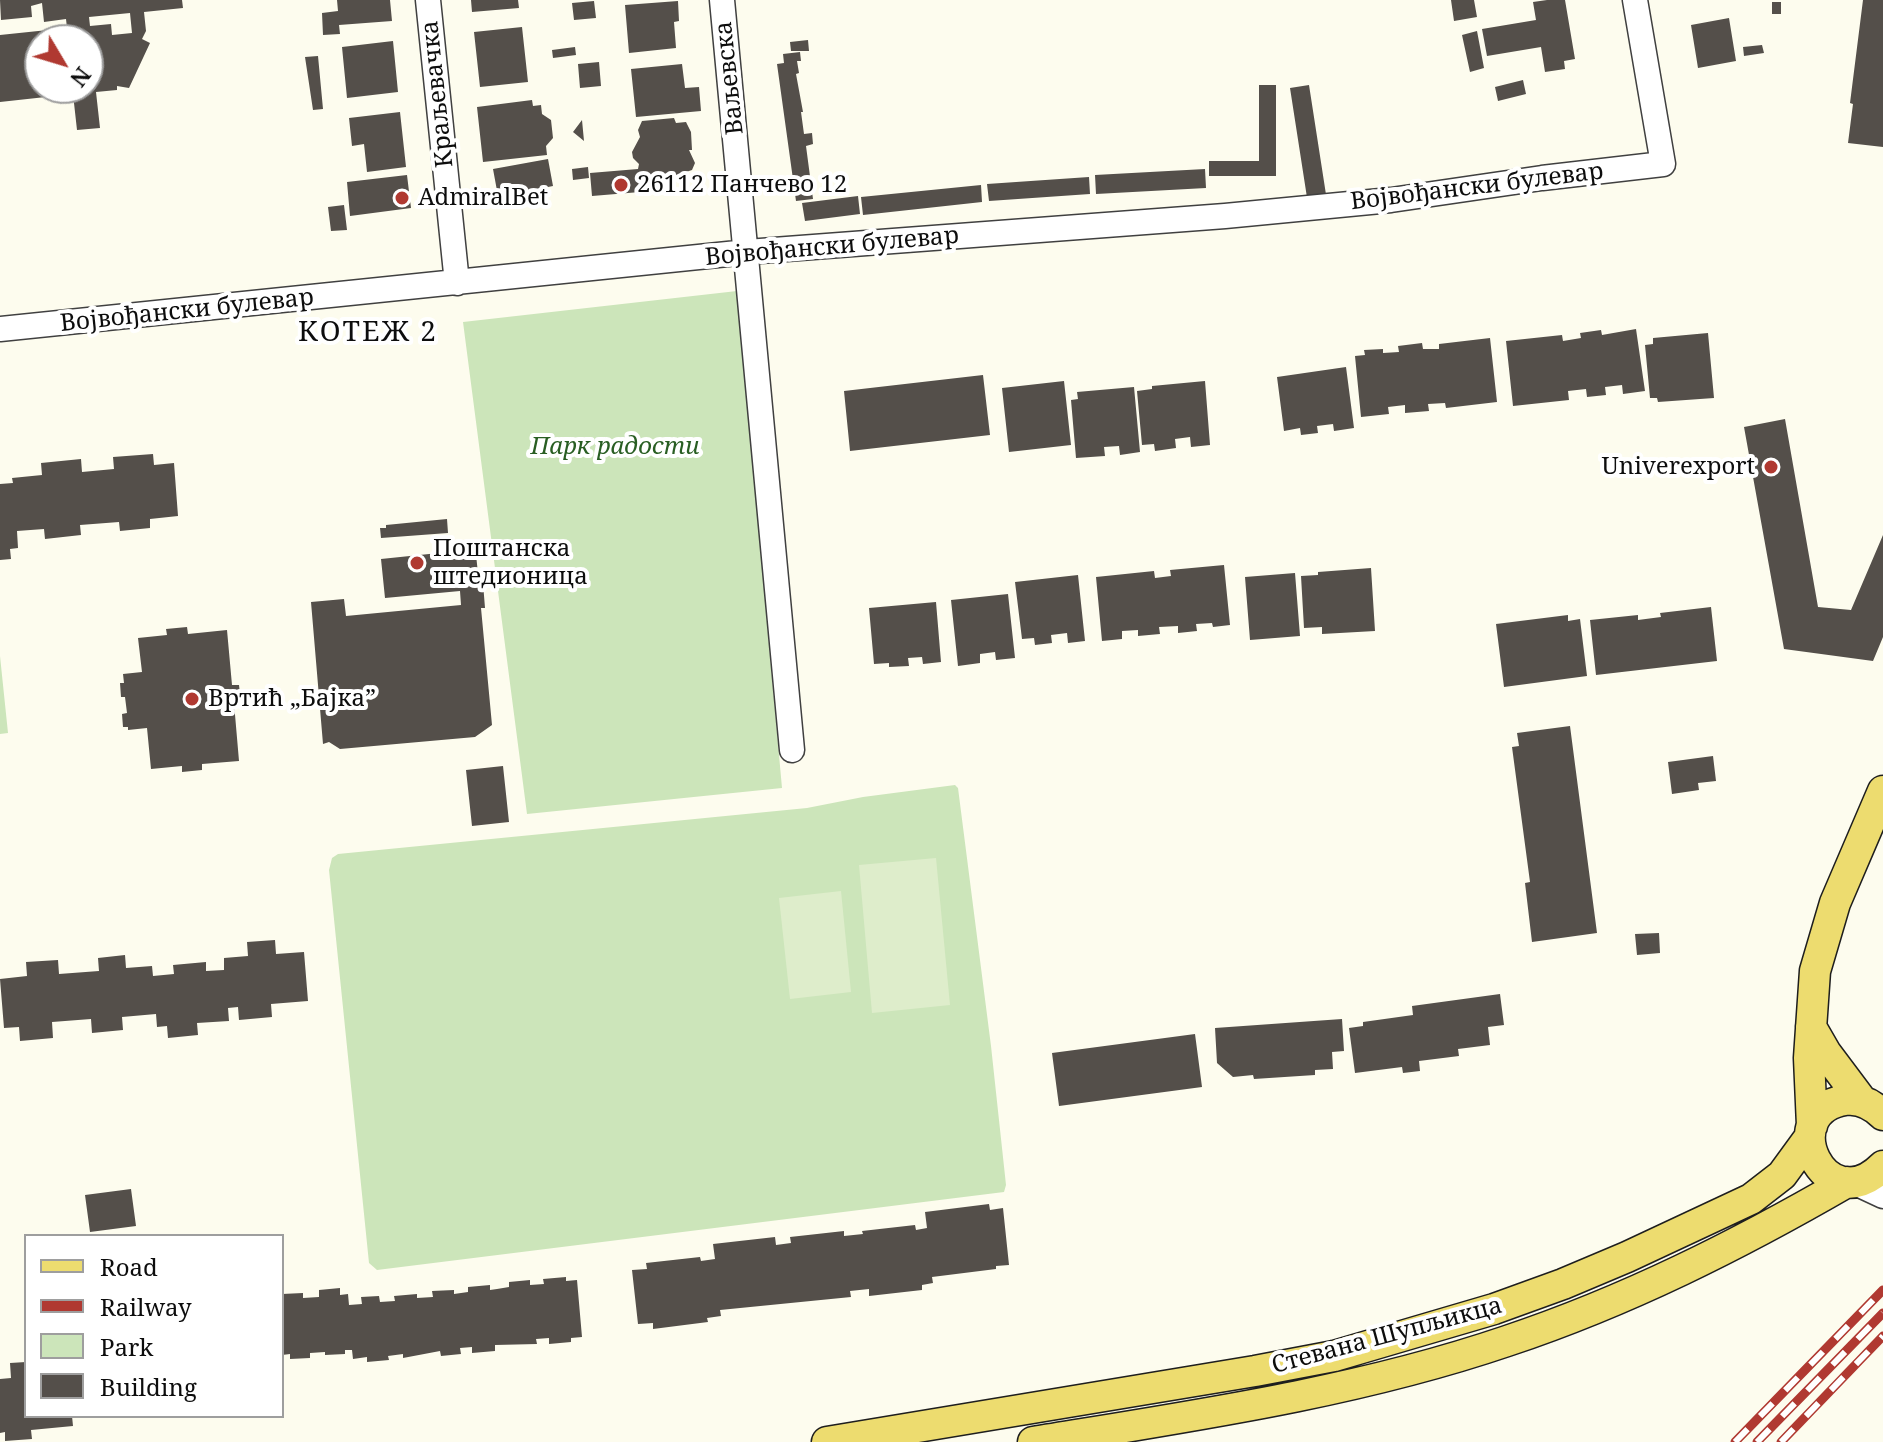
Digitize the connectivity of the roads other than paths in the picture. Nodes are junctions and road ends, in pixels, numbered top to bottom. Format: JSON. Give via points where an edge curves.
{"nodes":[{"id":1,"x":428,"y":0,"type":"edge"},
{"id":2,"x":722,"y":0,"type":"edge"},
{"id":3,"x":1635,"y":0,"type":"edge"},
{"id":4,"x":747,"y":252,"type":"junction"},
{"id":5,"x":457,"y":283,"type":"junction"},
{"id":6,"x":0,"y":329,"type":"edge"},
{"id":7,"x":792,"y":750,"type":"dead end"},
{"id":8,"x":1883,"y":791,"type":"edge"},
{"id":9,"x":1811,"y":1027,"type":"junction"},
{"id":10,"x":1872,"y":1108,"type":"edge"},
{"id":11,"x":1811,"y":1132,"type":"junction"},
{"id":12,"x":1883,"y":1166,"type":"edge"},
{"id":13,"x":1850,"y":1182,"type":"junction"},
{"id":14,"x":1883,"y":1196,"type":"edge"},
{"id":15,"x":827,"y":1442,"type":"edge"},
{"id":16,"x":1033,"y":1442,"type":"edge"}],
"edges":[{"from":1,"to":5,"type":"street","name":"Краљевачка"},
{"from":2,"to":4,"type":"street","name":"Ваљевска"},
{"from":3,"to":4,"type":"street","name":"Војвођански булевар","via":[[1663,164],[1225,216]]},
{"from":4,"to":5,"type":"street","name":"Војвођански булевар"},
{"from":4,"to":7,"type":"street","name":"Ваљевска"},
{"from":5,"to":6,"type":"street","name":"Војвођански булевар"},
{"from":8,"to":9,"type":"main road","via":[[1835,903],[1815,971]]},
{"from":9,"to":10,"type":"main road"},
{"from":9,"to":11,"type":"main road"},
{"from":10,"to":11,"type":"main road","name":"Стевана Шупљикца","via":[[1838,1102],[1818,1115]]},
{"from":11,"to":13,"type":"main road","via":[[1810,1149],[1819,1168]]},
{"from":11,"to":15,"type":"main road","name":"Стевана Шупљикца","via":[[1782,1175],[1751,1199],[1563,1284],[1480,1313],[1334,1356]]},
{"from":12,"to":13,"type":"main road","name":"Стевана Шупљикца","via":[[1865,1180]]},
{"from":13,"to":14,"type":"street"},
{"from":13,"to":16,"type":"main road","name":"Стевана Шупљикца","via":[[1678,1273],[1506,1342],[1338,1388]]}]}
